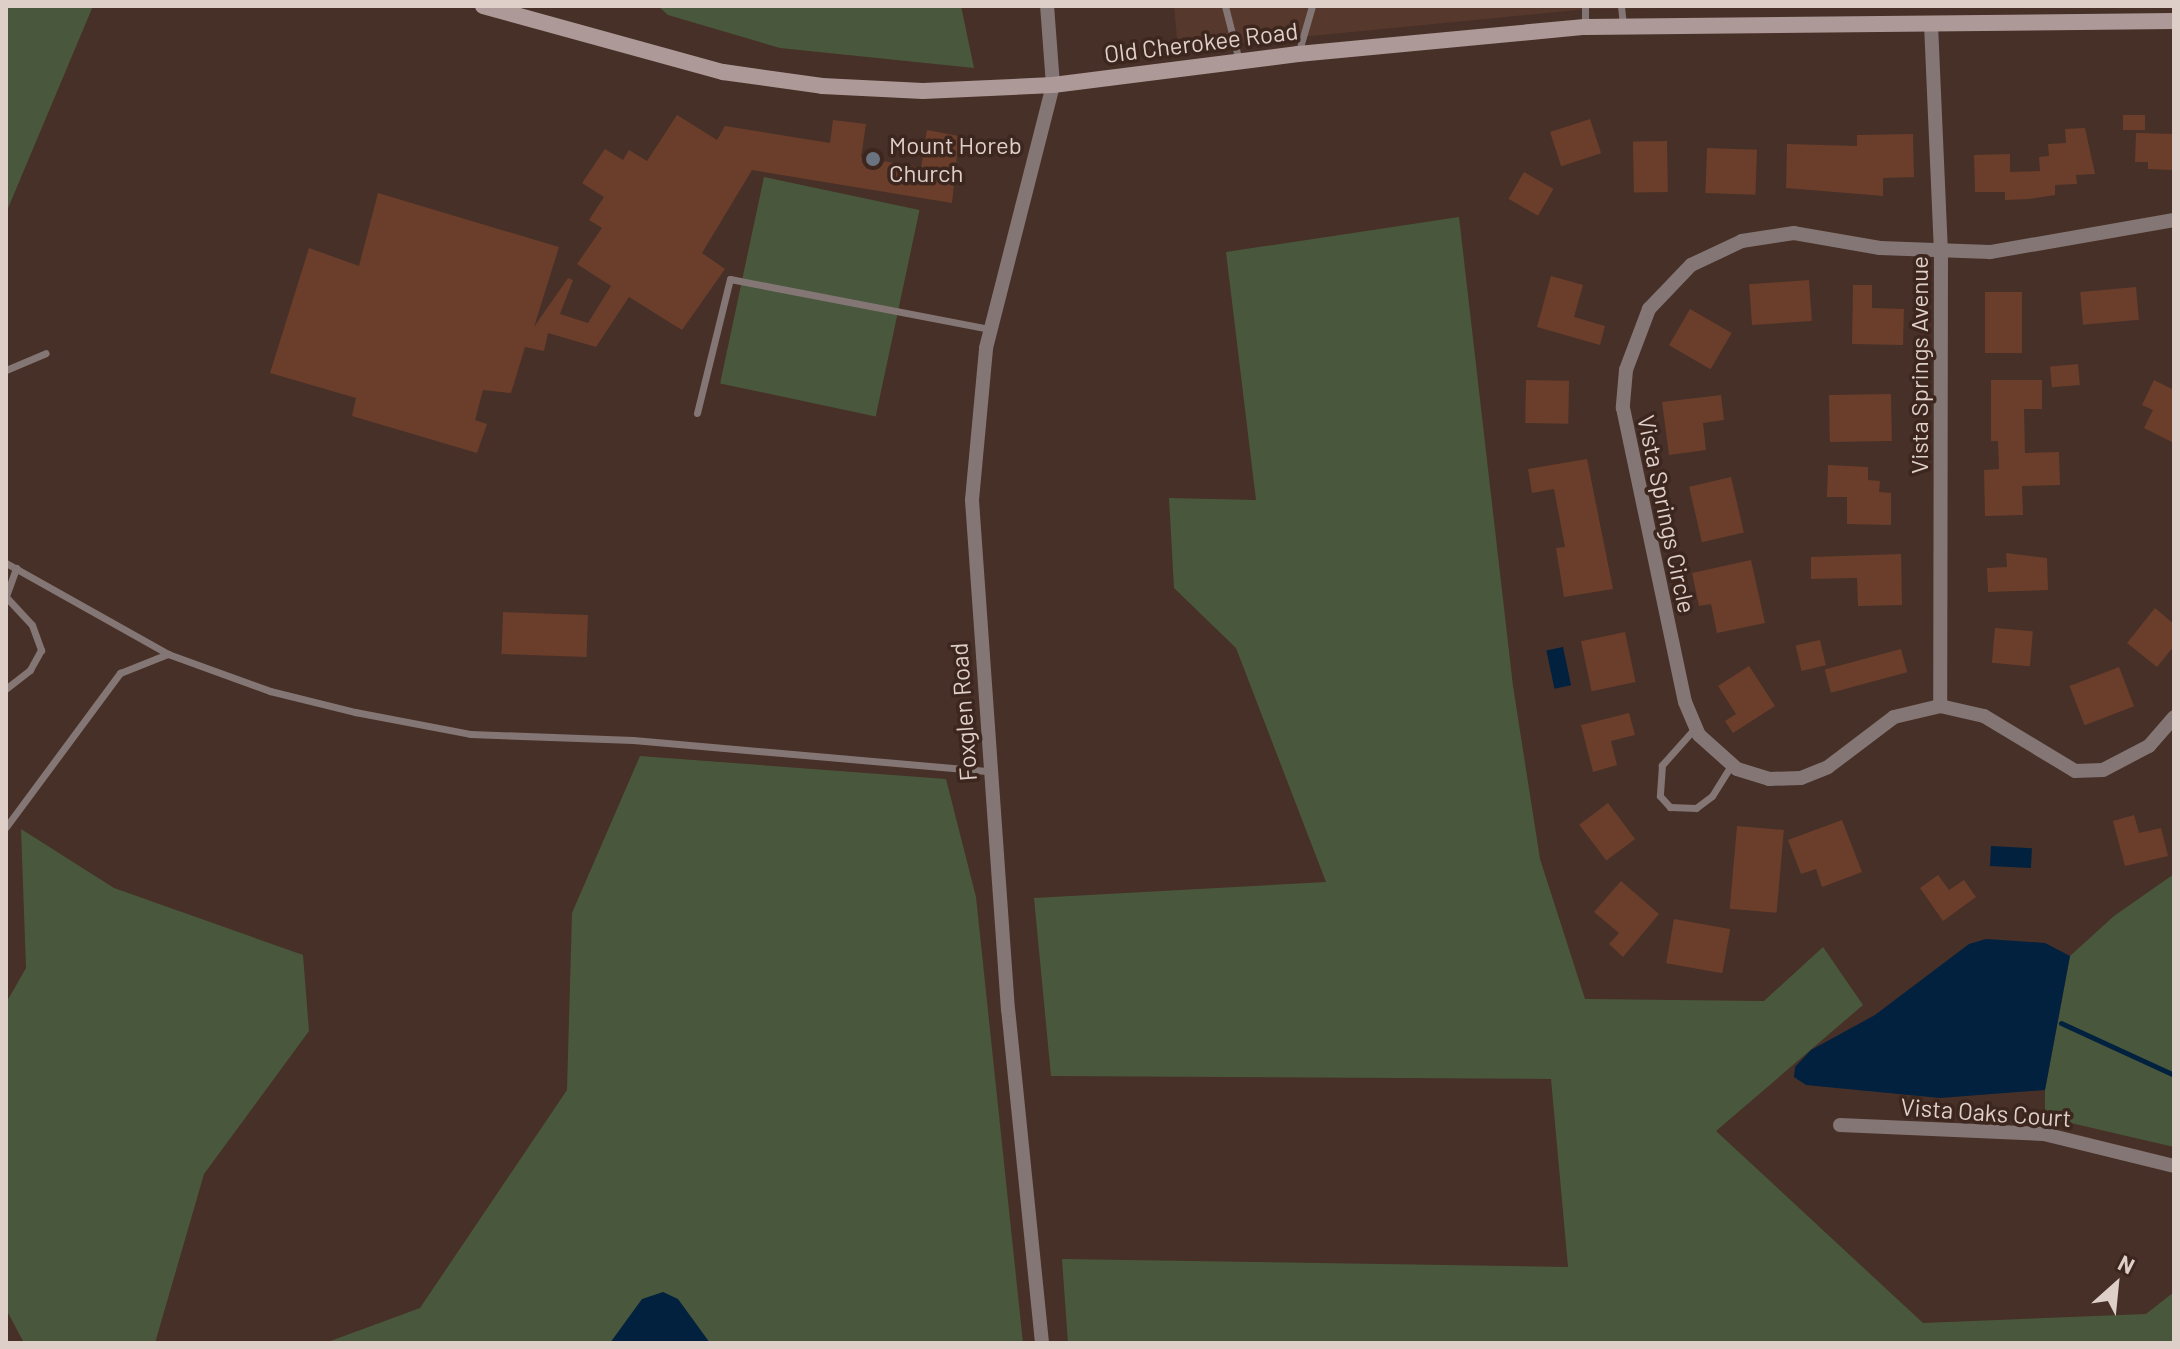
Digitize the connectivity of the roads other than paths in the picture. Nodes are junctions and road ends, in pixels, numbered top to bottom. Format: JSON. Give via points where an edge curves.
{"nodes":[{"id":1,"x":483,"y":6,"type":"edge"},
{"id":2,"x":1047,"y":6,"type":"edge"},
{"id":3,"x":1225,"y":6,"type":"edge"},
{"id":4,"x":1312,"y":6,"type":"edge"},
{"id":5,"x":1585,"y":6,"type":"edge"},
{"id":6,"x":1621,"y":6,"type":"edge"},
{"id":7,"x":2174,"y":21,"type":"edge"},
{"id":8,"x":1931,"y":24,"type":"junction"},
{"id":9,"x":1623,"y":26,"type":"junction"},
{"id":10,"x":1585,"y":27,"type":"junction"},
{"id":11,"x":1298,"y":54,"type":"junction"},
{"id":12,"x":1239,"y":61,"type":"junction"},
{"id":13,"x":1053,"y":85,"type":"junction"},
{"id":14,"x":2174,"y":220,"type":"edge"},
{"id":15,"x":1941,"y":249,"type":"junction"},
{"id":16,"x":990,"y":329,"type":"junction"},
{"id":17,"x":46,"y":353,"type":"dead end"},
{"id":18,"x":6,"y":370,"type":"edge"},
{"id":19,"x":697,"y":413,"type":"dead end"},
{"id":20,"x":6,"y":563,"type":"edge"},
{"id":21,"x":16,"y":568,"type":"junction"},
{"id":22,"x":6,"y":597,"type":"edge"},
{"id":23,"x":168,"y":654,"type":"junction"},
{"id":24,"x":6,"y":689,"type":"edge"},
{"id":25,"x":1940,"y":706,"type":"junction"},
{"id":26,"x":2174,"y":717,"type":"edge"},
{"id":27,"x":1695,"y":728,"type":"junction"},
{"id":28,"x":1731,"y":765,"type":"junction"},
{"id":29,"x":990,"y":771,"type":"junction"},
{"id":30,"x":6,"y":827,"type":"edge"},
{"id":31,"x":1840,"y":1125,"type":"dead end"},
{"id":32,"x":2174,"y":1166,"type":"edge"},
{"id":33,"x":1042,"y":1343,"type":"edge"}],
"edges":[{"from":1,"to":13,"type":"street","name":"Old Cherokee Road","via":[[623,49],[791,82],[923,91]]},
{"from":2,"to":13,"type":"street","name":"Foxglen Road"},
{"from":3,"to":12,"type":"lane"},
{"from":4,"to":11,"type":"lane"},
{"from":5,"to":10,"type":"lane"},
{"from":6,"to":9,"type":"lane"},
{"from":7,"to":8,"type":"street","name":"Old Cherokee Road"},
{"from":8,"to":9,"type":"street","name":"Old Cherokee Road"},
{"from":8,"to":15,"type":"street","name":"Vista Springs Avenue"},
{"from":9,"to":10,"type":"street","name":"Old Cherokee Road"},
{"from":10,"to":11,"type":"street","name":"Old Cherokee Road"},
{"from":11,"to":12,"type":"street","name":"Old Cherokee Road"},
{"from":12,"to":13,"type":"street","name":"Old Cherokee Road"},
{"from":13,"to":16,"type":"street","name":"Foxglen Road"},
{"from":14,"to":15,"type":"street","name":"Vista Springs Circle","via":[[2045,246],[1990,252]]},
{"from":15,"to":25,"type":"street","name":"Vista Springs Avenue"},
{"from":15,"to":27,"type":"street","name":"Vista Springs Circle","via":[[1880,248],[1794,233],[1742,241],[1691,265],[1662,292],[1639,325],[1623,408],[1685,702]]},
{"from":16,"to":19,"type":"lane","via":[[730,279]]},
{"from":16,"to":29,"type":"street","name":"Foxglen Road","via":[[972,500]]},
{"from":17,"to":18,"type":"lane"},
{"from":20,"to":21,"type":"lane"},
{"from":21,"to":22,"type":"lane"},
{"from":21,"to":23,"type":"lane"},
{"from":22,"to":24,"type":"lane","via":[[32,625],[41,650],[30,670]]},
{"from":23,"to":29,"type":"lane","via":[[270,691],[470,734],[633,740]]},
{"from":23,"to":30,"type":"lane","via":[[120,673]]},
{"from":25,"to":26,"type":"street","name":"Vista Springs Circle","via":[[1984,716],[2075,771],[2103,770],[2134,757]]},
{"from":25,"to":28,"type":"street","name":"Vista Springs Circle","via":[[1894,717],[1828,767],[1801,778],[1769,779]]},
{"from":27,"to":28,"type":"street","name":"Vista Springs Circle"},
{"from":27,"to":28,"type":"lane","via":[[1662,765],[1660,796],[1670,807],[1696,808],[1712,796]]},
{"from":29,"to":33,"type":"street","name":"Foxglen Road"},
{"from":31,"to":32,"type":"street","name":"Vista Oaks Court","via":[[2044,1134]]}]}
